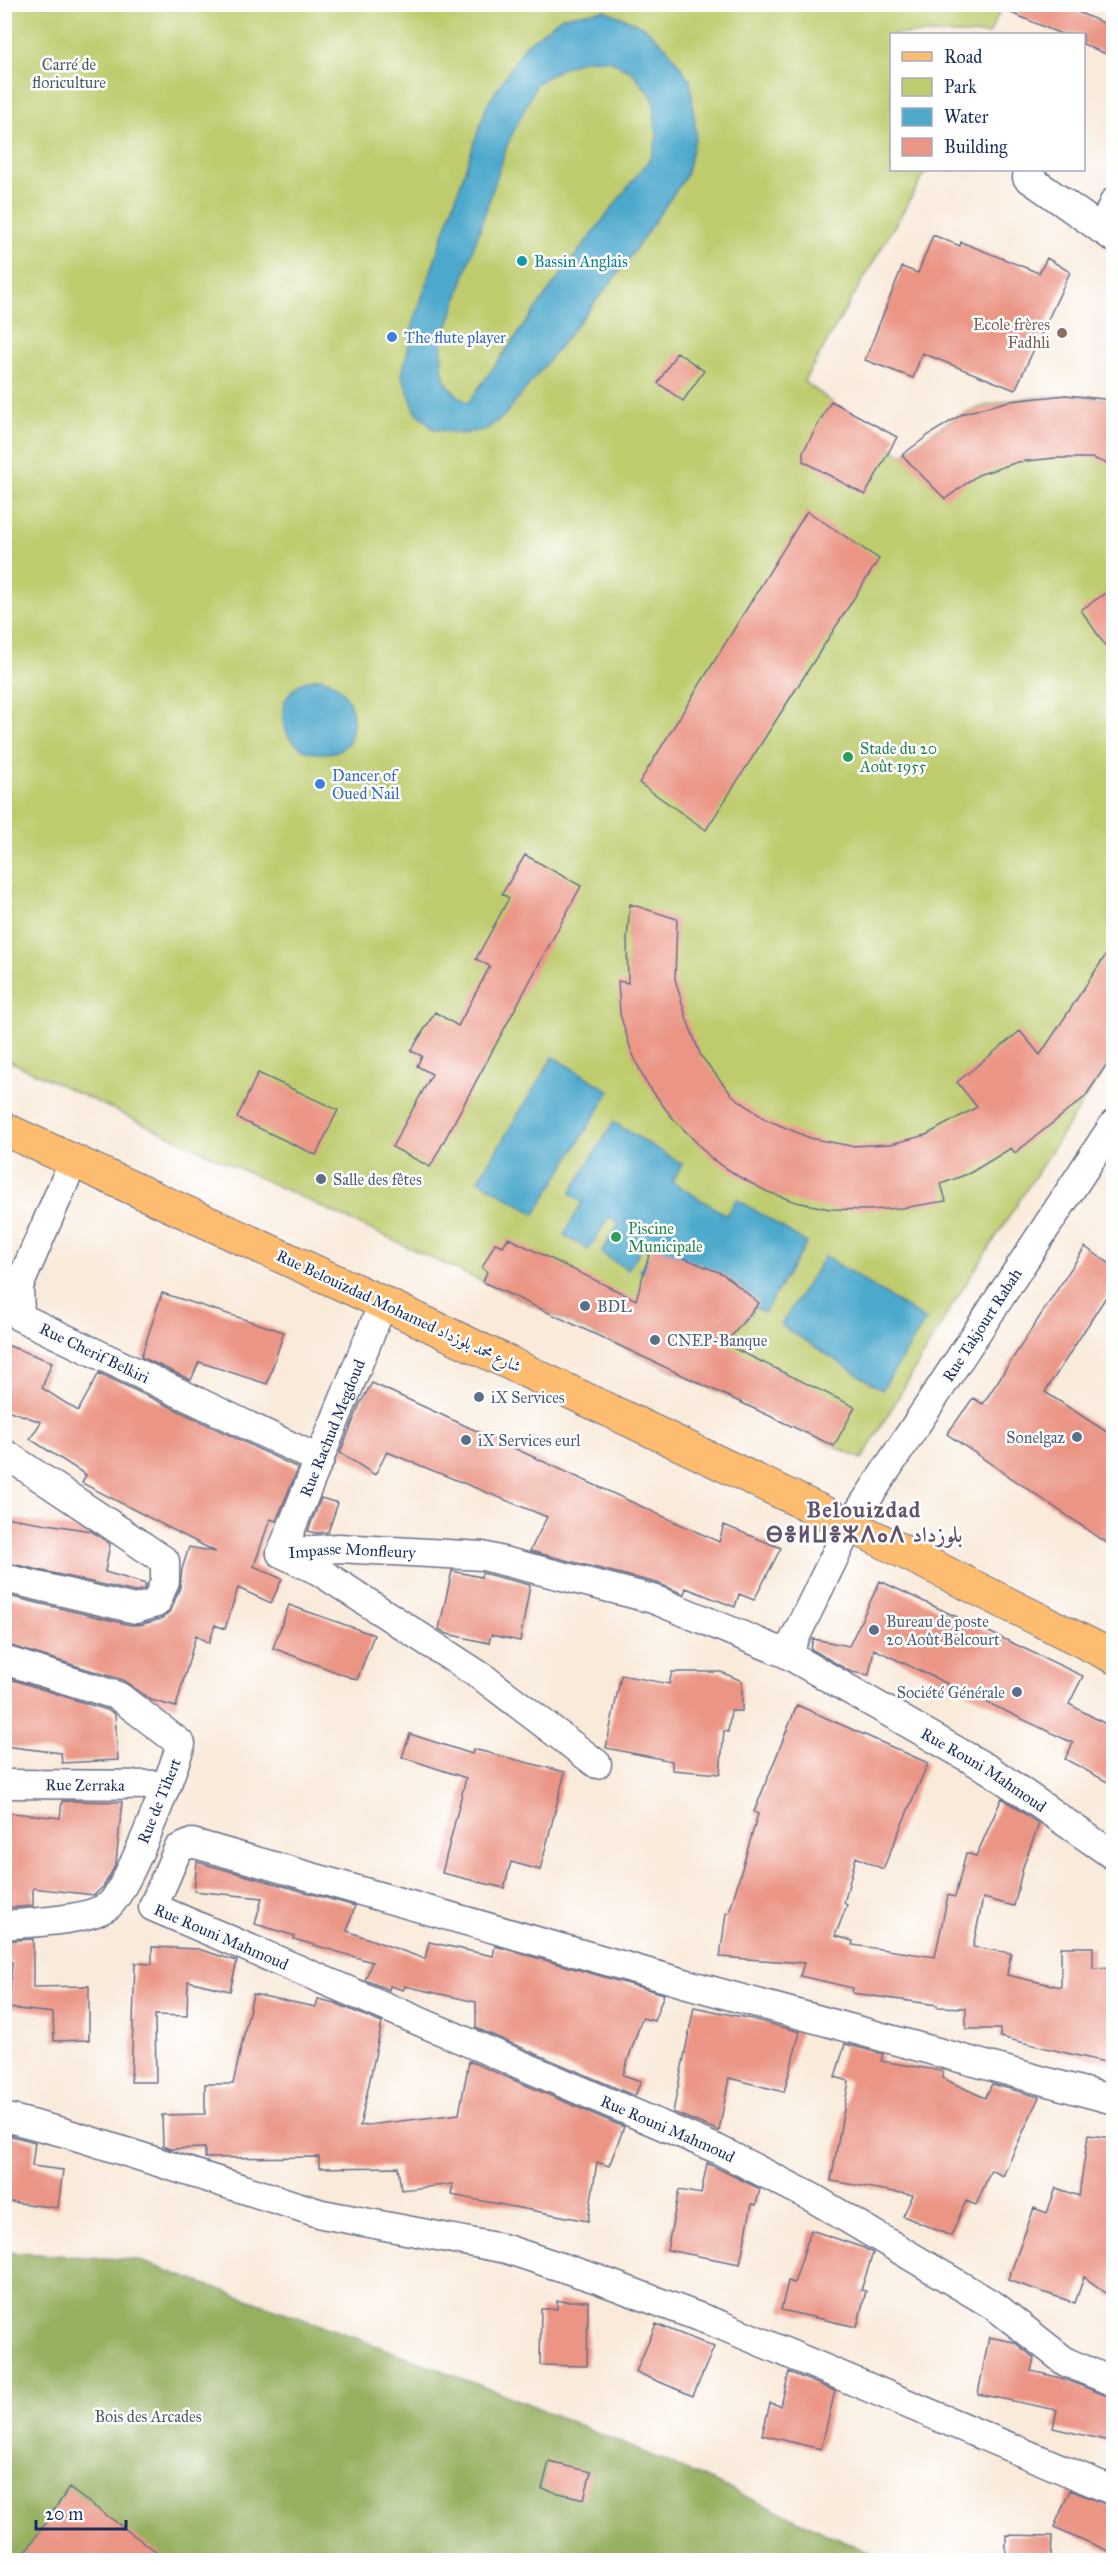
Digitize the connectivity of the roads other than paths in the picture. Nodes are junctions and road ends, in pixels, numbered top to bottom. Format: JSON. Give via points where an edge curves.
{"nodes":[{"id":1,"x":1027,"y":177,"type":"dead end"},
{"id":2,"x":1113,"y":202,"type":"edge"},
{"id":3,"x":1108,"y":234,"type":"edge"},
{"id":4,"x":1113,"y":1124,"type":"edge"},
{"id":5,"x":4,"y":1129,"type":"edge"},
{"id":6,"x":73,"y":1162,"type":"junction"},
{"id":7,"x":383,"y":1303,"type":"junction"},
{"id":8,"x":4,"y":1453,"type":"edge"},
{"id":9,"x":320,"y":1460,"type":"junction"},
{"id":10,"x":850,"y":1525,"type":"junction"},
{"id":11,"x":281,"y":1553,"type":"junction"},
{"id":12,"x":4,"y":1578,"type":"edge"},
{"id":13,"x":787,"y":1654,"type":"junction"},
{"id":14,"x":1113,"y":1657,"type":"edge"},
{"id":15,"x":4,"y":1660,"type":"edge"},
{"id":16,"x":597,"y":1764,"type":"dead end"},
{"id":17,"x":4,"y":1784,"type":"edge"},
{"id":18,"x":167,"y":1785,"type":"junction"},
{"id":19,"x":1113,"y":1856,"type":"edge"},
{"id":20,"x":4,"y":1925,"type":"edge"},
{"id":21,"x":1113,"y":2100,"type":"edge"},
{"id":22,"x":4,"y":2117,"type":"edge"},
{"id":23,"x":1113,"y":2382,"type":"edge"},
{"id":24,"x":1113,"y":2491,"type":"edge"}],
"edges":[{"from":1,"to":3,"type":"street"},
{"from":2,"to":3,"type":"street"},
{"from":4,"to":10,"type":"street","name":"Rue Takjourt Rabah"},
{"from":5,"to":6,"type":"main road","name":"Rue Belouizdad Mohamed شارع محمد بلوزداد"},
{"from":6,"to":7,"type":"main road","name":"Rue Belouizdad Mohamed شارع محمد بلوزداد"},
{"from":6,"to":9,"type":"street","name":"Rue Cherif Belkiri","via":[[19,1286],[21,1317]]},
{"from":7,"to":9,"type":"street","name":"Rue Rachud Megdoud"},
{"from":7,"to":10,"type":"main road","name":"Rue Belouizdad Mohamed شارع محمد بلوزداد"},
{"from":8,"to":12,"type":"street","via":[[165,1561],[165,1581],[156,1603],[135,1609]]},
{"from":9,"to":11,"type":"street","name":"Rue Rachud Megdoud"},
{"from":10,"to":13,"type":"street"},
{"from":10,"to":14,"type":"main road","name":"Rue Belouizdad Mohamed شارع محمد بلوزداد"},
{"from":11,"to":13,"type":"street","name":"Impasse Monfleury","via":[[338,1548],[483,1556],[653,1599]]},
{"from":11,"to":16,"type":"street","name":"Impasse Monfleury","via":[[319,1572],[485,1679]]},
{"from":13,"to":19,"type":"street","name":"Rue Rouni Mahmoud","via":[[990,1770]]},
{"from":15,"to":18,"type":"street","name":"Rue de Tihert","via":[[118,1695],[181,1744]]},
{"from":17,"to":18,"type":"street","name":"Rue Zerraka"},
{"from":18,"to":20,"type":"street","name":"Rue de Tihert","via":[[123,1886],[109,1905],[90,1914]]},
{"from":21,"to":23,"type":"street","name":"Rue Rouni Mahmoud","via":[[192,1843],[178,1849],[153,1907],[717,2149],[813,2198],[996,2307],[1066,2362]]},
{"from":22,"to":24,"type":"street","via":[[322,2214],[506,2249],[597,2279],[723,2326]]}]}
